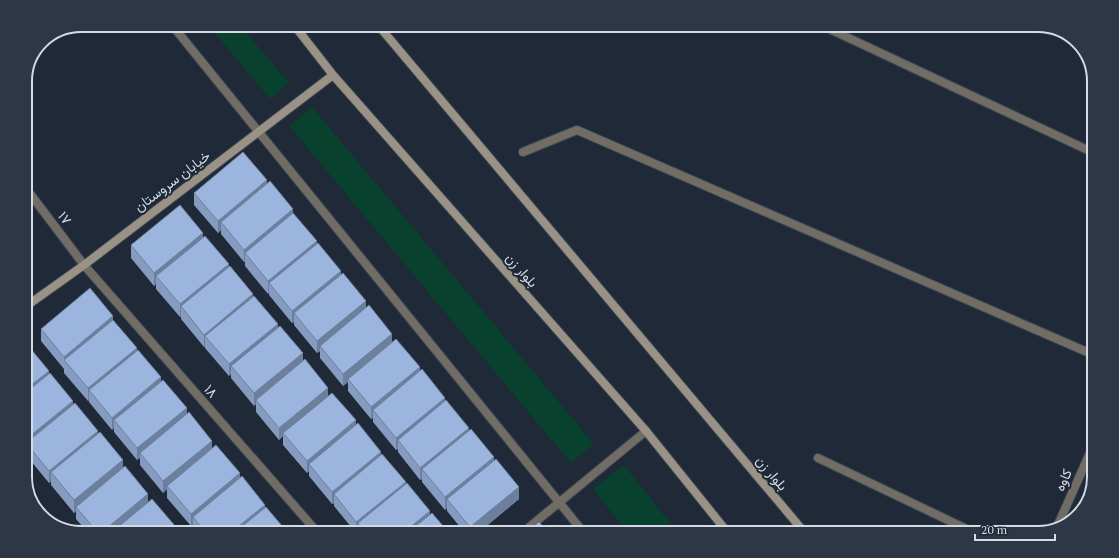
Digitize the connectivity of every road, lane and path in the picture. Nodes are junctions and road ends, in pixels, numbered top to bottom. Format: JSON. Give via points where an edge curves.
{"nodes":[{"id":1,"x":178,"y":32,"type":"edge"},
{"id":2,"x":299,"y":32,"type":"edge"},
{"id":3,"x":384,"y":32,"type":"edge"},
{"id":4,"x":836,"y":32,"type":"edge"},
{"id":5,"x":333,"y":75,"type":"junction"},
{"id":6,"x":258,"y":132,"type":"junction"},
{"id":7,"x":1087,"y":150,"type":"edge"},
{"id":8,"x":523,"y":152,"type":"dead end"},
{"id":9,"x":32,"y":196,"type":"edge"},
{"id":10,"x":84,"y":265,"type":"junction"},
{"id":11,"x":32,"y":302,"type":"edge"},
{"id":12,"x":1087,"y":352,"type":"edge"},
{"id":13,"x":646,"y":431,"type":"junction"},
{"id":14,"x":818,"y":458,"type":"dead end"},
{"id":15,"x":1087,"y":459,"type":"edge"},
{"id":16,"x":559,"y":502,"type":"junction"},
{"id":17,"x":1059,"y":521,"type":"edge"},
{"id":18,"x":312,"y":526,"type":"edge"},
{"id":19,"x":530,"y":526,"type":"edge"},
{"id":20,"x":578,"y":526,"type":"edge"},
{"id":21,"x":722,"y":526,"type":"edge"},
{"id":22,"x":800,"y":526,"type":"edge"},
{"id":23,"x":960,"y":526,"type":"edge"}],
"edges":[{"from":1,"to":6,"type":"street"},
{"from":2,"to":5,"type":"main road","name":"بلوار زن"},
{"from":3,"to":22,"type":"main road","name":"بلوار زن"},
{"from":4,"to":7,"type":"street"},
{"from":5,"to":6,"type":"main road","name":"خیابان سروستان"},
{"from":5,"to":13,"type":"main road","name":"بلوار زن"},
{"from":6,"to":10,"type":"main road","name":"خیابان سروستان"},
{"from":6,"to":16,"type":"street"},
{"from":8,"to":12,"type":"street","via":[[577,130]]},
{"from":9,"to":10,"type":"street","name":"۱۷"},
{"from":10,"to":11,"type":"main road","name":"خیابان سروستان"},
{"from":10,"to":18,"type":"street","name":"۱۸"},
{"from":13,"to":16,"type":"street"},
{"from":13,"to":21,"type":"main road","name":"بلوار زن"},
{"from":14,"to":23,"type":"street"},
{"from":15,"to":17,"type":"street","name":"کاوه"},
{"from":16,"to":19,"type":"street"},
{"from":16,"to":20,"type":"street"}]}
